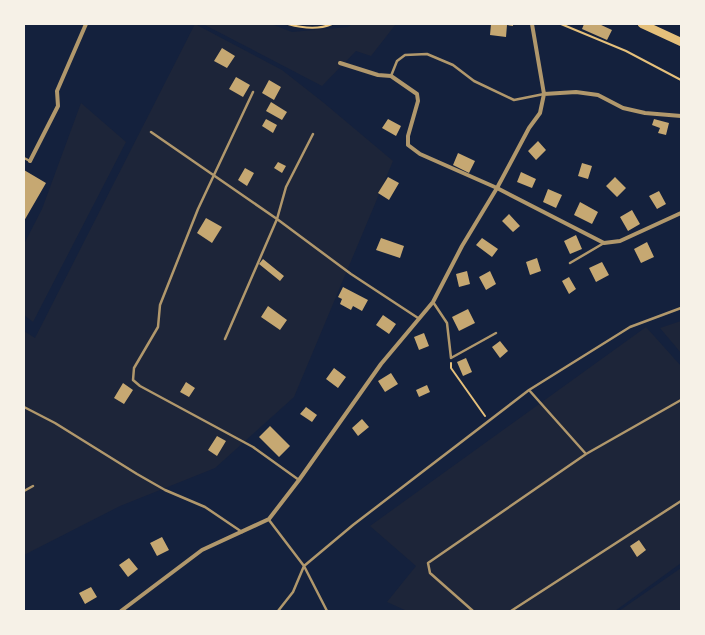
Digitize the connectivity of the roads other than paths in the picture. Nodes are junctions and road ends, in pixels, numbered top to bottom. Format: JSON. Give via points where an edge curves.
{"nodes":[{"id":1,"x":86,"y":24,"type":"edge"},
{"id":2,"x":532,"y":24,"type":"edge"},
{"id":3,"x":642,"y":24,"type":"edge"},
{"id":4,"x":681,"y":42,"type":"edge"},
{"id":5,"x":340,"y":64,"type":"dead end"},
{"id":6,"x":391,"y":76,"type":"junction"},
{"id":7,"x":253,"y":92,"type":"dead end"},
{"id":8,"x":544,"y":94,"type":"junction"},
{"id":9,"x":681,"y":116,"type":"edge"},
{"id":10,"x":151,"y":132,"type":"dead end"},
{"id":11,"x":313,"y":134,"type":"dead end"},
{"id":12,"x":24,"y":158,"type":"edge"},
{"id":13,"x":30,"y":162,"type":"joint"},
{"id":14,"x":214,"y":177,"type":"junction"},
{"id":15,"x":497,"y":188,"type":"junction"},
{"id":16,"x":681,"y":213,"type":"edge"},
{"id":17,"x":277,"y":219,"type":"junction"},
{"id":18,"x":604,"y":243,"type":"junction"},
{"id":19,"x":570,"y":263,"type":"dead end"},
{"id":20,"x":433,"y":302,"type":"junction"},
{"id":21,"x":681,"y":308,"type":"edge"},
{"id":22,"x":418,"y":318,"type":"junction"},
{"id":23,"x":496,"y":333,"type":"dead end"},
{"id":24,"x":225,"y":339,"type":"dead end"},
{"id":25,"x":529,"y":390,"type":"junction"},
{"id":26,"x":681,"y":400,"type":"edge"},
{"id":27,"x":24,"y":407,"type":"edge"},
{"id":28,"x":586,"y":454,"type":"junction"},
{"id":29,"x":299,"y":480,"type":"junction"},
{"id":30,"x":33,"y":486,"type":"dead end"},
{"id":31,"x":24,"y":491,"type":"edge"},
{"id":32,"x":681,"y":501,"type":"edge"},
{"id":33,"x":269,"y":519,"type":"junction"},
{"id":34,"x":242,"y":532,"type":"junction"},
{"id":35,"x":304,"y":566,"type":"junction"},
{"id":36,"x":121,"y":611,"type":"edge"},
{"id":37,"x":278,"y":611,"type":"edge"},
{"id":38,"x":327,"y":611,"type":"edge"},
{"id":39,"x":473,"y":611,"type":"edge"},
{"id":40,"x":511,"y":611,"type":"edge"}],
"edges":[{"from":1,"to":13,"type":"street","via":[[57,90],[58,106]]},
{"from":2,"to":8,"type":"street"},
{"from":3,"to":4,"type":"main road"},
{"from":5,"to":6,"type":"street","via":[[378,75]]},
{"from":6,"to":8,"type":"lane","via":[[397,61],[405,55],[427,54],[454,65],[474,81],[514,100]]},
{"from":6,"to":15,"type":"street","via":[[416,94],[418,101],[408,145],[420,154]]},
{"from":7,"to":14,"type":"lane"},
{"from":8,"to":9,"type":"street","via":[[576,92],[598,95],[623,108]]},
{"from":8,"to":15,"type":"street","via":[[540,113],[529,128]]},
{"from":10,"to":14,"type":"lane"},
{"from":11,"to":17,"type":"lane","via":[[286,187]]},
{"from":12,"to":13,"type":"lane"},
{"from":14,"to":17,"type":"lane"},
{"from":14,"to":29,"type":"lane","via":[[198,209],[160,306],[158,327],[134,368],[133,380],[253,447]]},
{"from":15,"to":18,"type":"street"},
{"from":15,"to":20,"type":"street","via":[[462,246]]},
{"from":16,"to":18,"type":"street","via":[[620,241]]},
{"from":17,"to":22,"type":"lane","via":[[351,274]]},
{"from":17,"to":24,"type":"lane"},
{"from":18,"to":19,"type":"lane"},
{"from":20,"to":22,"type":"street"},
{"from":20,"to":23,"type":"lane","via":[[446,322],[451,358]]},
{"from":21,"to":25,"type":"lane","via":[[630,327]]},
{"from":22,"to":29,"type":"street","via":[[381,364]]},
{"from":25,"to":28,"type":"lane"},
{"from":25,"to":35,"type":"lane","via":[[353,524]]},
{"from":26,"to":28,"type":"lane"},
{"from":27,"to":34,"type":"lane","via":[[165,490],[205,507]]},
{"from":28,"to":39,"type":"lane","via":[[428,563],[430,573]]},
{"from":29,"to":33,"type":"street"},
{"from":30,"to":31,"type":"lane"},
{"from":32,"to":40,"type":"lane"},
{"from":33,"to":34,"type":"street"},
{"from":33,"to":35,"type":"lane"},
{"from":34,"to":36,"type":"street","via":[[202,550]]},
{"from":35,"to":37,"type":"lane","via":[[293,592]]},
{"from":35,"to":38,"type":"lane"}]}
